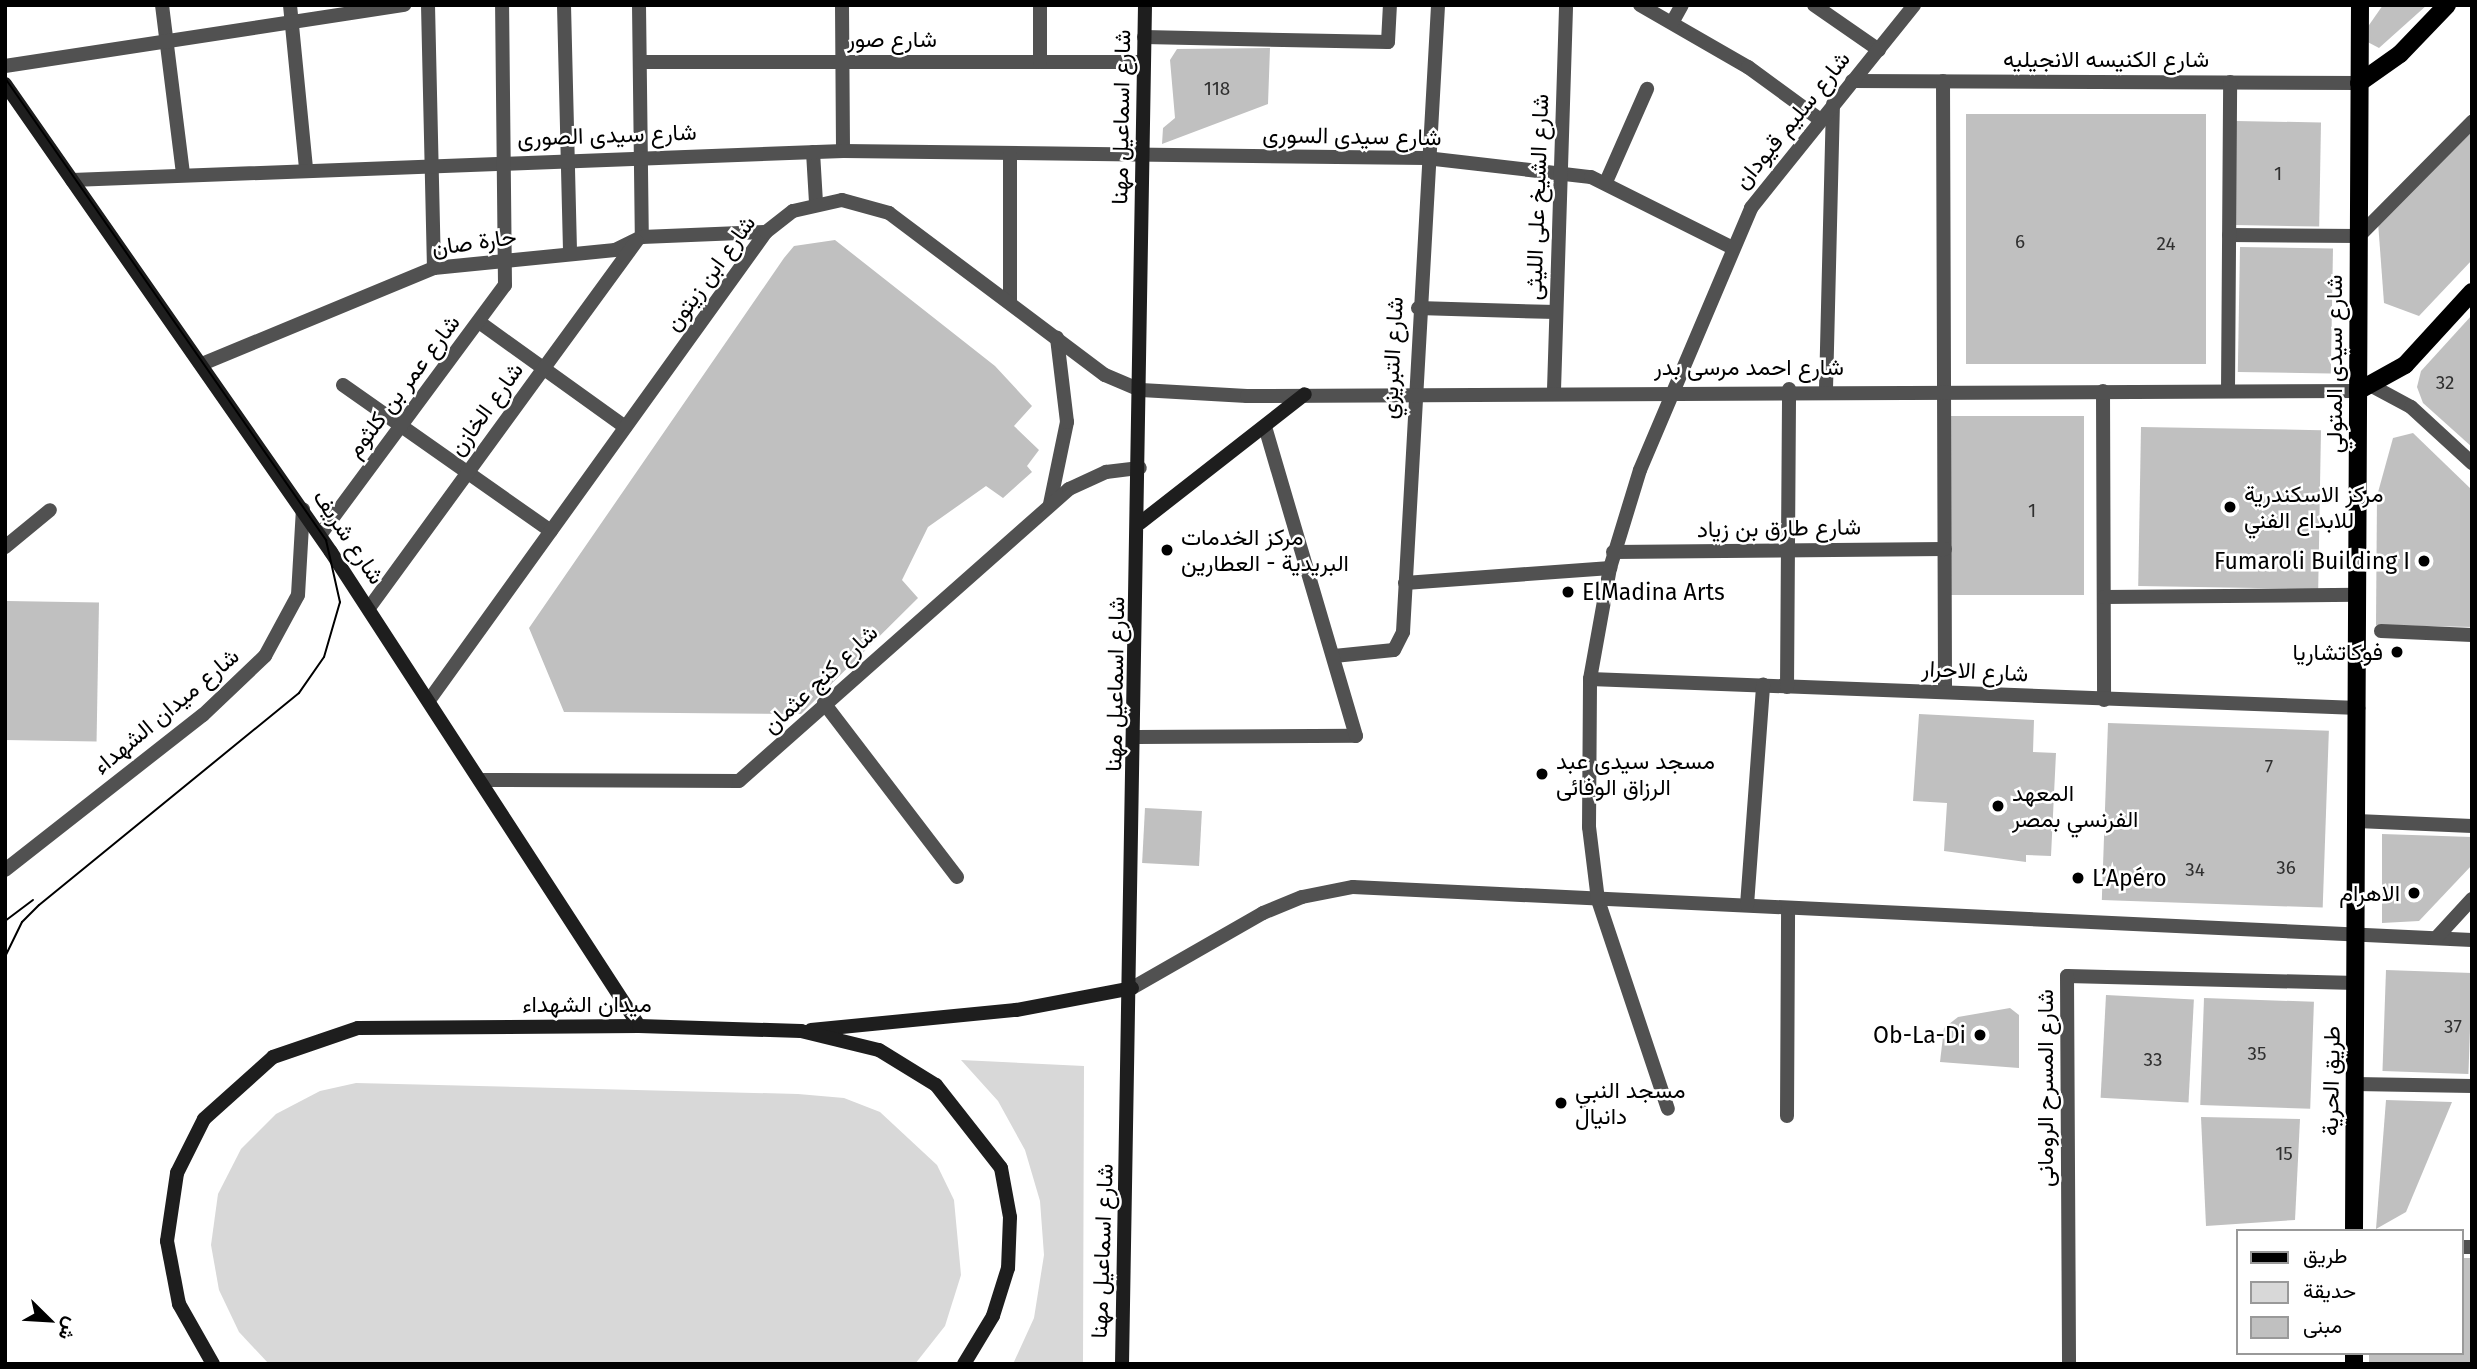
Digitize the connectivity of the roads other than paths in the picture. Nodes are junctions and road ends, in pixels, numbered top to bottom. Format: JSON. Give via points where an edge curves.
{"nodes":[{"id":1,"x":162,"y":5,"type":"edge"},
{"id":2,"x":290,"y":5,"type":"edge"},
{"id":3,"x":404,"y":5,"type":"edge"},
{"id":4,"x":428,"y":5,"type":"edge"},
{"id":5,"x":502,"y":5,"type":"edge"},
{"id":6,"x":564,"y":5,"type":"edge"},
{"id":7,"x":639,"y":5,"type":"edge"},
{"id":8,"x":842,"y":5,"type":"edge"},
{"id":9,"x":1040,"y":5,"type":"edge"},
{"id":10,"x":1145,"y":5,"type":"edge"},
{"id":11,"x":1390,"y":5,"type":"edge"},
{"id":12,"x":1438,"y":5,"type":"edge"},
{"id":13,"x":1566,"y":5,"type":"edge"},
{"id":14,"x":1640,"y":5,"type":"edge"},
{"id":15,"x":1682,"y":5,"type":"edge"},
{"id":16,"x":1814,"y":5,"type":"edge"},
{"id":17,"x":1914,"y":5,"type":"edge"},
{"id":18,"x":2360,"y":5,"type":"edge"},
{"id":19,"x":2447,"y":5,"type":"edge"},
{"id":20,"x":1674,"y":21,"type":"junction"},
{"id":21,"x":292,"y":22,"type":"junction"},
{"id":22,"x":1144,"y":37,"type":"junction"},
{"id":23,"x":166,"y":41,"type":"junction"},
{"id":24,"x":1879,"y":50,"type":"junction"},
{"id":25,"x":640,"y":62,"type":"junction"},
{"id":26,"x":843,"y":62,"type":"junction"},
{"id":27,"x":1040,"y":62,"type":"junction"},
{"id":28,"x":1143,"y":62,"type":"junction"},
{"id":29,"x":5,"y":66,"type":"edge"},
{"id":30,"x":1852,"y":81,"type":"junction"},
{"id":31,"x":1943,"y":81,"type":"junction"},
{"id":32,"x":2230,"y":82,"type":"junction"},
{"id":33,"x":2359,"y":83,"type":"junction"},
{"id":34,"x":5,"y":84,"type":"edge"},
{"id":35,"x":1647,"y":89,"type":"dead end"},
{"id":36,"x":1833,"y":104,"type":"junction"},
{"id":37,"x":1819,"y":119,"type":"junction"},
{"id":38,"x":2472,"y":122,"type":"edge"},
{"id":39,"x":843,"y":151,"type":"junction"},
{"id":40,"x":813,"y":152,"type":"junction"},
{"id":41,"x":1010,"y":155,"type":"junction"},
{"id":42,"x":641,"y":157,"type":"junction"},
{"id":43,"x":1143,"y":157,"type":"junction"},
{"id":44,"x":1426,"y":158,"type":"junction"},
{"id":45,"x":567,"y":159,"type":"junction"},
{"id":46,"x":507,"y":161,"type":"junction"},
{"id":47,"x":431,"y":163,"type":"junction"},
{"id":48,"x":306,"y":167,"type":"junction"},
{"id":49,"x":1561,"y":173,"type":"junction"},
{"id":50,"x":183,"y":174,"type":"junction"},
{"id":51,"x":72,"y":180,"type":"junction"},
{"id":52,"x":1606,"y":181,"type":"junction"},
{"id":53,"x":816,"y":203,"type":"junction"},
{"id":54,"x":766,"y":232,"type":"junction"},
{"id":55,"x":2229,"y":235,"type":"junction"},
{"id":56,"x":2358,"y":236,"type":"junction"},
{"id":57,"x":641,"y":237,"type":"junction"},
{"id":58,"x":1731,"y":247,"type":"junction"},
{"id":59,"x":570,"y":254,"type":"junction"},
{"id":60,"x":509,"y":258,"type":"junction"},
{"id":61,"x":434,"y":268,"type":"junction"},
{"id":62,"x":2472,"y":292,"type":"edge"},
{"id":63,"x":1010,"y":301,"type":"junction"},
{"id":64,"x":1418,"y":308,"type":"junction"},
{"id":65,"x":1556,"y":312,"type":"junction"},
{"id":66,"x":479,"y":323,"type":"junction"},
{"id":67,"x":1057,"y":338,"type":"junction"},
{"id":68,"x":202,"y":364,"type":"junction"},
{"id":69,"x":543,"y":369,"type":"junction"},
{"id":70,"x":343,"y":385,"type":"dead end"},
{"id":71,"x":1789,"y":389,"type":"junction"},
{"id":72,"x":2365,"y":389,"type":"junction"},
{"id":73,"x":1141,"y":390,"type":"junction"},
{"id":74,"x":1554,"y":390,"type":"junction"},
{"id":75,"x":1826,"y":390,"type":"junction"},
{"id":76,"x":1945,"y":390,"type":"junction"},
{"id":77,"x":1413,"y":391,"type":"junction"},
{"id":78,"x":1675,"y":391,"type":"junction"},
{"id":79,"x":2103,"y":391,"type":"junction"},
{"id":80,"x":2228,"y":391,"type":"junction"},
{"id":81,"x":1305,"y":394,"type":"junction"},
{"id":82,"x":401,"y":426,"type":"junction"},
{"id":83,"x":1265,"y":427,"type":"junction"},
{"id":84,"x":625,"y":428,"type":"junction"},
{"id":85,"x":2472,"y":463,"type":"edge"},
{"id":86,"x":1140,"y":468,"type":"junction"},
{"id":87,"x":468,"y":472,"type":"junction"},
{"id":88,"x":1049,"y":505,"type":"junction"},
{"id":89,"x":303,"y":509,"type":"junction"},
{"id":90,"x":50,"y":510,"type":"dead end"},
{"id":91,"x":1140,"y":523,"type":"junction"},
{"id":92,"x":551,"y":531,"type":"junction"},
{"id":93,"x":320,"y":535,"type":"junction"},
{"id":94,"x":5,"y":547,"type":"edge"},
{"id":95,"x":1945,"y":549,"type":"junction"},
{"id":96,"x":1787,"y":550,"type":"junction"},
{"id":97,"x":1614,"y":552,"type":"junction"},
{"id":98,"x":1610,"y":568,"type":"junction"},
{"id":99,"x":1405,"y":583,"type":"junction"},
{"id":100,"x":2357,"y":595,"type":"junction"},
{"id":101,"x":2104,"y":597,"type":"junction"},
{"id":102,"x":369,"y":608,"type":"junction"},
{"id":103,"x":2381,"y":631,"type":"dead end"},
{"id":104,"x":2472,"y":635,"type":"edge"},
{"id":105,"x":1334,"y":656,"type":"junction"},
{"id":106,"x":1590,"y":679,"type":"junction"},
{"id":107,"x":1763,"y":685,"type":"junction"},
{"id":108,"x":1787,"y":687,"type":"junction"},
{"id":109,"x":1945,"y":692,"type":"junction"},
{"id":110,"x":430,"y":699,"type":"junction"},
{"id":111,"x":2104,"y":700,"type":"junction"},
{"id":112,"x":824,"y":703,"type":"junction"},
{"id":113,"x":2358,"y":708,"type":"junction"},
{"id":114,"x":1137,"y":737,"type":"junction"},
{"id":115,"x":480,"y":780,"type":"junction"},
{"id":116,"x":2357,"y":821,"type":"junction"},
{"id":117,"x":2472,"y":826,"type":"edge"},
{"id":118,"x":5,"y":870,"type":"edge"},
{"id":119,"x":957,"y":877,"type":"dead end"},
{"id":120,"x":2472,"y":899,"type":"edge"},
{"id":121,"x":1598,"y":900,"type":"junction"},
{"id":122,"x":1747,"y":905,"type":"junction"},
{"id":123,"x":1788,"y":908,"type":"junction"},
{"id":124,"x":2358,"y":932,"type":"junction"},
{"id":125,"x":2437,"y":937,"type":"junction"},
{"id":126,"x":2472,"y":940,"type":"edge"},
{"id":127,"x":2357,"y":983,"type":"junction"},
{"id":128,"x":1132,"y":988,"type":"junction"},
{"id":129,"x":639,"y":1026,"type":"junction"},
{"id":130,"x":801,"y":1031,"type":"junction"},
{"id":131,"x":2355,"y":1084,"type":"junction"},
{"id":132,"x":2472,"y":1086,"type":"edge"},
{"id":133,"x":1668,"y":1109,"type":"dead end"},
{"id":134,"x":1787,"y":1116,"type":"dead end"},
{"id":135,"x":2354,"y":1229,"type":"edge"},
{"id":136,"x":213,"y":1364,"type":"edge"},
{"id":137,"x":964,"y":1364,"type":"edge"},
{"id":138,"x":1122,"y":1364,"type":"edge"},
{"id":139,"x":2068,"y":1364,"type":"edge"}],
"edges":[{"from":1,"to":23,"type":"street"},
{"from":2,"to":21,"type":"street"},
{"from":3,"to":21,"type":"street"},
{"from":4,"to":47,"type":"street"},
{"from":5,"to":46,"type":"street","name":"شارع عمر بن كلثوم"},
{"from":6,"to":45,"type":"street"},
{"from":7,"to":25,"type":"street"},
{"from":8,"to":26,"type":"street"},
{"from":9,"to":27,"type":"street"},
{"from":10,"to":22,"type":"main road","name":"شارع اسماعيل مهنا"},
{"from":11,"to":22,"type":"street","via":[[1388,42]]},
{"from":12,"to":44,"type":"street","name":"شارع التبريزي"},
{"from":13,"to":49,"type":"street","name":"شارع الشيخ على الليثى"},
{"from":14,"to":20,"type":"street"},
{"from":15,"to":20,"type":"street"},
{"from":16,"to":24,"type":"street"},
{"from":17,"to":24,"type":"street","name":"شارع سليم قيودان"},
{"from":18,"to":33,"type":"main road","name":"شارع سيدى المتولي"},
{"from":19,"to":33,"type":"main road","via":[[2400,54]]},
{"from":20,"to":37,"type":"street"},
{"from":21,"to":23,"type":"street"},
{"from":21,"to":48,"type":"street"},
{"from":22,"to":28,"type":"main road","name":"شارع اسماعيل مهنا"},
{"from":23,"to":29,"type":"street"},
{"from":23,"to":50,"type":"street"},
{"from":24,"to":30,"type":"street","name":"شارع سليم قيودان"},
{"from":25,"to":26,"type":"street","name":"شارع صور"},
{"from":25,"to":42,"type":"street"},
{"from":26,"to":27,"type":"street","name":"شارع صور"},
{"from":26,"to":39,"type":"street"},
{"from":27,"to":28,"type":"street","name":"شارع صور"},
{"from":28,"to":43,"type":"main road","name":"شارع اسماعيل مهنا"},
{"from":30,"to":31,"type":"street","name":"شارع الكنيسه الانجيليه"},
{"from":30,"to":36,"type":"street","name":"شارع سليم قيودان"},
{"from":31,"to":32,"type":"street","name":"شارع الكنيسه الانجيليه"},
{"from":31,"to":76,"type":"street"},
{"from":32,"to":33,"type":"street","name":"شارع الكنيسه الانجيليه"},
{"from":32,"to":55,"type":"street"},
{"from":33,"to":56,"type":"main road","name":"شارع سيدى المتولي"},
{"from":34,"to":51,"type":"main road","name":"شارع شريف"},
{"from":35,"to":52,"type":"street"},
{"from":36,"to":37,"type":"street","name":"شارع سليم قيودان"},
{"from":36,"to":75,"type":"street"},
{"from":37,"to":58,"type":"street","name":"شارع سليم قيودان","via":[[1751,208]]},
{"from":38,"to":56,"type":"street"},
{"from":39,"to":40,"type":"street","name":"شارع سيدى الصورى"},
{"from":39,"to":41,"type":"street","name":"شارع سيدى الصورى"},
{"from":40,"to":42,"type":"street","name":"شارع سيدى الصورى"},
{"from":40,"to":53,"type":"street"},
{"from":41,"to":43,"type":"street","name":"شارع سيدى الصورى"},
{"from":41,"to":63,"type":"street"},
{"from":42,"to":45,"type":"street","name":"شارع سيدى الصورى"},
{"from":42,"to":57,"type":"street"},
{"from":43,"to":44,"type":"street","name":"شارع سيدى السورى"},
{"from":43,"to":73,"type":"main road","name":"شارع اسماعيل مهنا"},
{"from":44,"to":49,"type":"street","name":"شارع سيدى السورى"},
{"from":44,"to":64,"type":"street","name":"شارع التبريزي"},
{"from":45,"to":46,"type":"street","name":"شارع سيدى الصورى"},
{"from":45,"to":59,"type":"street"},
{"from":46,"to":47,"type":"street","name":"شارع سيدى الصورى"},
{"from":46,"to":60,"type":"street","name":"شارع عمر بن كلثوم"},
{"from":47,"to":48,"type":"street","name":"شارع سيدى الصورى"},
{"from":47,"to":61,"type":"street"},
{"from":48,"to":50,"type":"street","name":"شارع سيدى الصورى"},
{"from":49,"to":52,"type":"street","name":"شارع سيدى السورى"},
{"from":49,"to":65,"type":"street","name":"شارع الشيخ على الليثى"},
{"from":50,"to":51,"type":"street","name":"شارع سيدى الصورى"},
{"from":51,"to":68,"type":"main road","name":"شارع شريف"},
{"from":52,"to":58,"type":"street","name":"شارع سيدى السورى"},
{"from":53,"to":54,"type":"street","name":"شارع ابن زيتون"},
{"from":53,"to":63,"type":"street","name":"شارع ابن زيتون","via":[[842,200],[889,213]]},
{"from":54,"to":57,"type":"street","name":"حارة صان"},
{"from":54,"to":84,"type":"street","name":"شارع ابن زيتون"},
{"from":55,"to":56,"type":"street"},
{"from":55,"to":80,"type":"street"},
{"from":56,"to":72,"type":"main road","name":"شارع سيدى المتولي"},
{"from":57,"to":59,"type":"street","name":"حارة صان","via":[[619,249]]},
{"from":57,"to":69,"type":"street","name":"شارع الخازن"},
{"from":58,"to":78,"type":"street","name":"شارع سليم قيودان"},
{"from":59,"to":60,"type":"street","name":"حارة صان"},
{"from":60,"to":61,"type":"street","name":"حارة صان"},
{"from":60,"to":66,"type":"street","name":"شارع عمر بن كلثوم","via":[[505,285]]},
{"from":61,"to":68,"type":"street","name":"حارة صان"},
{"from":62,"to":72,"type":"main road","via":[[2405,365]]},
{"from":63,"to":67,"type":"street","name":"شارع ابن زيتون"},
{"from":64,"to":65,"type":"street"},
{"from":64,"to":77,"type":"street","name":"شارع التبريزي"},
{"from":65,"to":74,"type":"street","name":"شارع الشيخ على الليثى"},
{"from":66,"to":69,"type":"street"},
{"from":66,"to":82,"type":"street","name":"شارع عمر بن كلثوم"},
{"from":67,"to":73,"type":"street","name":"شارع ابن زيتون","via":[[1105,375]]},
{"from":67,"to":88,"type":"street","via":[[1067,422]]},
{"from":68,"to":89,"type":"main road","name":"شارع شريف"},
{"from":69,"to":84,"type":"street"},
{"from":69,"to":87,"type":"street","name":"شارع الخازن"},
{"from":70,"to":82,"type":"street"},
{"from":71,"to":75,"type":"street","name":"شارع احمد مرسى بدر"},
{"from":71,"to":78,"type":"street","name":"شارع احمد مرسى بدر"},
{"from":71,"to":96,"type":"street"},
{"from":72,"to":80,"type":"street","name":"شارع احمد مرسى بدر"},
{"from":72,"to":85,"type":"street","via":[[2411,407]]},
{"from":72,"to":100,"type":"main road","name":"شارع سيدى المتولي"},
{"from":73,"to":81,"type":"street","name":"شارع احمد مرسى بدر"},
{"from":73,"to":86,"type":"main road","name":"شارع اسماعيل مهنا"},
{"from":74,"to":77,"type":"street","name":"شارع احمد مرسى بدر"},
{"from":74,"to":78,"type":"street","name":"شارع احمد مرسى بدر"},
{"from":75,"to":76,"type":"street","name":"شارع احمد مرسى بدر"},
{"from":76,"to":79,"type":"street","name":"شارع احمد مرسى بدر"},
{"from":76,"to":95,"type":"street"},
{"from":77,"to":81,"type":"street","name":"شارع احمد مرسى بدر"},
{"from":77,"to":99,"type":"street","name":"شارع التبريزي"},
{"from":78,"to":97,"type":"street","name":"شارع سليم قيودان"},
{"from":79,"to":80,"type":"street","name":"شارع احمد مرسى بدر"},
{"from":79,"to":101,"type":"street"},
{"from":81,"to":83,"type":"main road"},
{"from":82,"to":87,"type":"street"},
{"from":82,"to":93,"type":"street","name":"شارع عمر بن كلثوم"},
{"from":83,"to":91,"type":"main road"},
{"from":83,"to":105,"type":"street"},
{"from":84,"to":92,"type":"street","name":"شارع ابن زيتون"},
{"from":86,"to":88,"type":"street","name":"شارع كنج عثمان","via":[[1106,472]]},
{"from":86,"to":91,"type":"main road","name":"شارع اسماعيل مهنا"},
{"from":87,"to":92,"type":"street"},
{"from":87,"to":102,"type":"street","name":"شارع الخازن"},
{"from":88,"to":112,"type":"street","name":"شارع كنج عثمان"},
{"from":89,"to":93,"type":"main road","name":"شارع شريف"},
{"from":89,"to":118,"type":"street","name":"شارع ميدان الشهداء","via":[[298,595],[265,656],[203,715]]},
{"from":90,"to":94,"type":"street"},
{"from":91,"to":114,"type":"main road","name":"شارع اسماعيل مهنا"},
{"from":92,"to":110,"type":"street","name":"شارع ابن زيتون"},
{"from":93,"to":102,"type":"main road","name":"شارع شريف"},
{"from":95,"to":96,"type":"street","name":"شارع طارق بن زياد"},
{"from":95,"to":109,"type":"street"},
{"from":96,"to":97,"type":"street","name":"شارع طارق بن زياد"},
{"from":96,"to":108,"type":"street"},
{"from":97,"to":98,"type":"street","name":"شارع سليم قيودان"},
{"from":98,"to":99,"type":"street"},
{"from":98,"to":106,"type":"street","name":"شارع سليم قيودان"},
{"from":99,"to":105,"type":"street","name":"شارع التبريزي","via":[[1403,632],[1394,650]]},
{"from":100,"to":101,"type":"street"},
{"from":100,"to":113,"type":"main road","name":"شارع سيدى المتولي"},
{"from":101,"to":111,"type":"street"},
{"from":102,"to":110,"type":"main road","name":"شارع شريف"},
{"from":103,"to":104,"type":"street"},
{"from":105,"to":114,"type":"street","via":[[1356,736]]},
{"from":106,"to":107,"type":"street","name":"شارع الاحرار"},
{"from":106,"to":121,"type":"street","name":"شارع سليم قيودان","via":[[1589,827]]},
{"from":107,"to":108,"type":"street","name":"شارع الاحرار"},
{"from":107,"to":122,"type":"street"},
{"from":108,"to":109,"type":"street","name":"شارع الاحرار"},
{"from":109,"to":111,"type":"street","name":"شارع الاحرار"},
{"from":110,"to":115,"type":"main road","name":"شارع شريف"},
{"from":111,"to":113,"type":"street","name":"شارع الاحرار"},
{"from":112,"to":115,"type":"street","name":"شارع كنج عثمان","via":[[739,781]]},
{"from":112,"to":119,"type":"street"},
{"from":113,"to":116,"type":"main road","name":"شارع سيدى المتولي"},
{"from":114,"to":128,"type":"main road","name":"شارع اسماعيل مهنا"},
{"from":115,"to":129,"type":"main road","name":"شارع شريف"},
{"from":116,"to":117,"type":"street"},
{"from":116,"to":124,"type":"main road","name":"شارع سيدى المتولي"},
{"from":120,"to":125,"type":"street"},
{"from":121,"to":122,"type":"street"},
{"from":121,"to":128,"type":"street","via":[[1353,887],[1302,897],[1263,913]]},
{"from":121,"to":133,"type":"street","name":"شارع سليم قيودان"},
{"from":122,"to":123,"type":"street"},
{"from":123,"to":124,"type":"street"},
{"from":123,"to":134,"type":"street"},
{"from":124,"to":125,"type":"street"},
{"from":124,"to":127,"type":"main road","name":"طريق الحرية"},
{"from":125,"to":126,"type":"street"},
{"from":127,"to":131,"type":"main road","name":"طريق الحرية"},
{"from":127,"to":139,"type":"street","name":"شارع المسرح الرومانى","via":[[2067,976]]},
{"from":128,"to":130,"type":"main road","via":[[1016,1010]]},
{"from":128,"to":138,"type":"main road","name":"شارع اسماعيل مهنا"},
{"from":129,"to":130,"type":"main road","name":"ميدان الشهداء"},
{"from":129,"to":136,"type":"main road","name":"ميدان الشهداء","via":[[358,1028],[273,1057],[204,1119],[177,1173],[167,1241],[178,1304]]},
{"from":130,"to":137,"type":"main road","name":"ميدان الشهداء","via":[[878,1050],[936,1085],[1001,1168],[1010,1217],[1008,1268],[993,1316]]},
{"from":131,"to":132,"type":"street"},
{"from":131,"to":135,"type":"main road","name":"طريق الحرية"}]}
